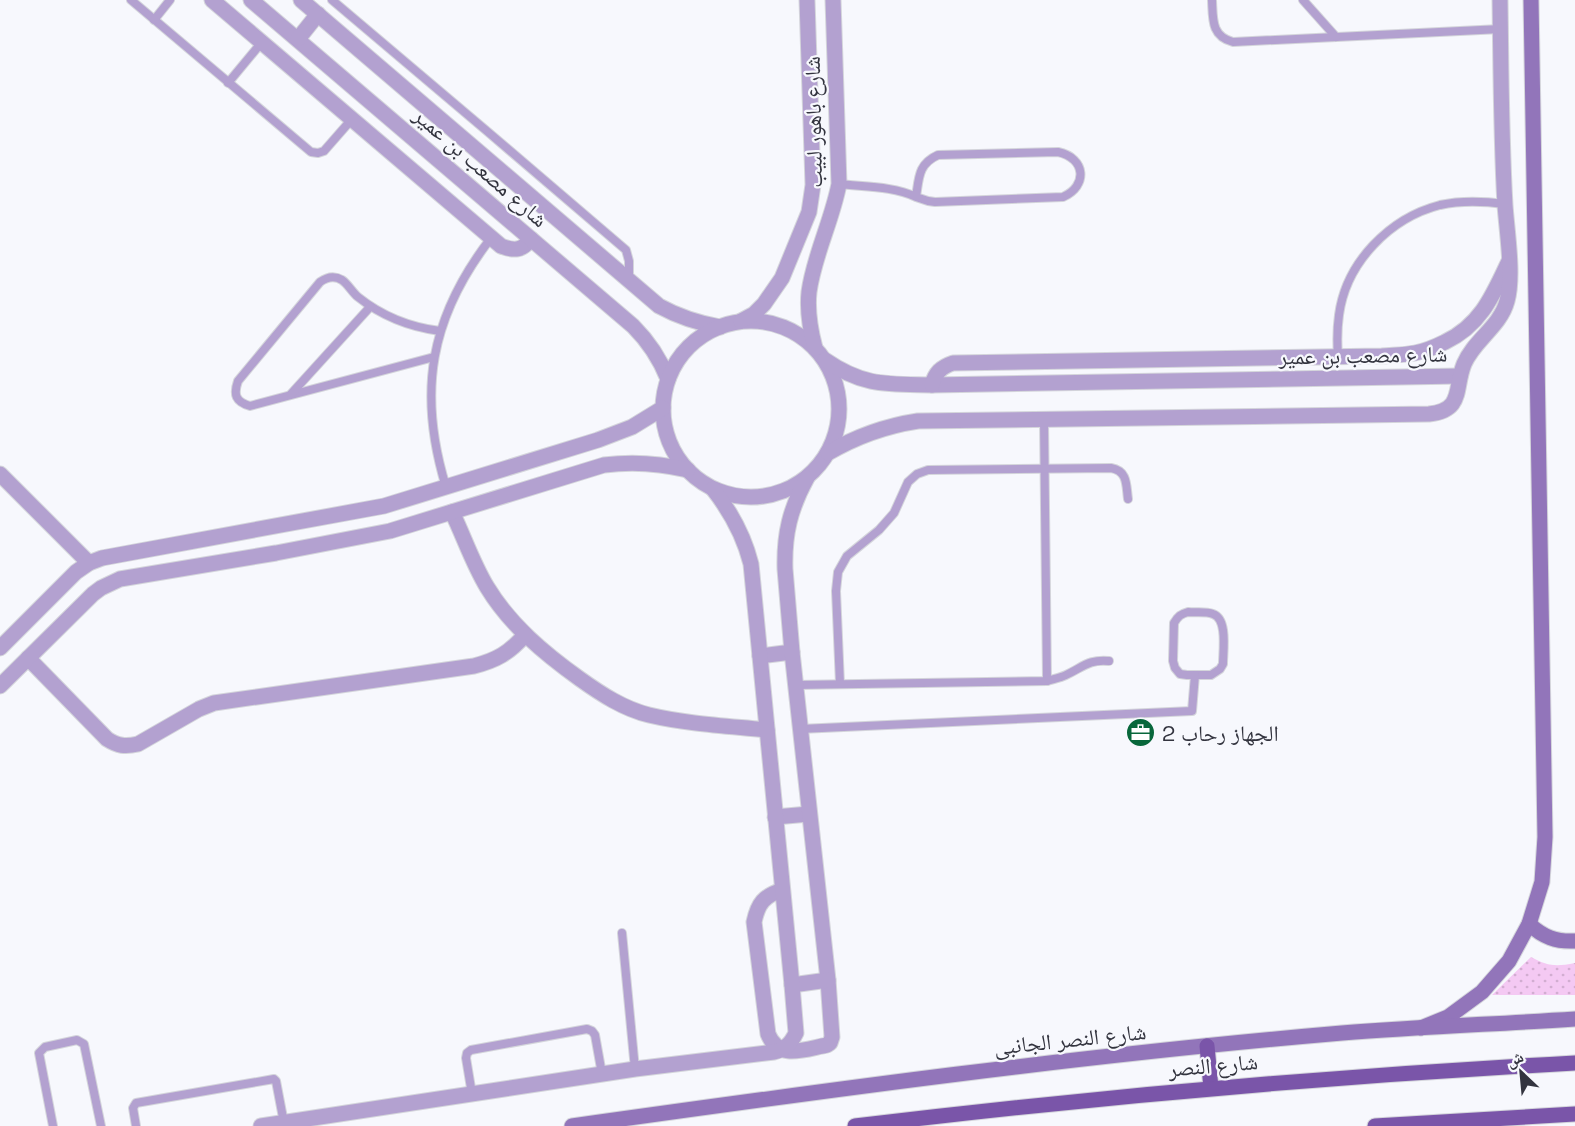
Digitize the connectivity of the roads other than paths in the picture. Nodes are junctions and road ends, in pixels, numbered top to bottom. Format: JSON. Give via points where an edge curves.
{"nodes":[{"id":1,"x":130,"y":0,"type":"edge"},
{"id":2,"x":170,"y":0,"type":"edge"},
{"id":3,"x":212,"y":0,"type":"edge"},
{"id":4,"x":251,"y":0,"type":"edge"},
{"id":5,"x":301,"y":0,"type":"edge"},
{"id":6,"x":332,"y":0,"type":"edge"},
{"id":7,"x":807,"y":0,"type":"edge"},
{"id":8,"x":833,"y":0,"type":"edge"},
{"id":9,"x":1212,"y":0,"type":"edge"},
{"id":10,"x":1303,"y":0,"type":"edge"},
{"id":11,"x":1500,"y":0,"type":"edge"},
{"id":12,"x":1531,"y":0,"type":"edge"},
{"id":13,"x":318,"y":14,"type":"junction"},
{"id":14,"x":154,"y":20,"type":"junction"},
{"id":15,"x":1501,"y":29,"type":"junction"},
{"id":16,"x":1336,"y":37,"type":"junction"},
{"id":17,"x":298,"y":39,"type":"junction"},
{"id":18,"x":261,"y":42,"type":"junction"},
{"id":19,"x":228,"y":83,"type":"junction"},
{"id":20,"x":352,"y":119,"type":"junction"},
{"id":21,"x":839,"y":184,"type":"junction"},
{"id":22,"x":916,"y":197,"type":"junction"},
{"id":23,"x":1505,"y":204,"type":"junction"},
{"id":24,"x":491,"y":237,"type":"junction"},
{"id":25,"x":531,"y":239,"type":"junction"},
{"id":26,"x":1509,"y":261,"type":"junction"},
{"id":27,"x":628,"y":280,"type":"junction"},
{"id":28,"x":370,"y":307,"type":"junction"},
{"id":29,"x":741,"y":321,"type":"junction"},
{"id":30,"x":720,"y":327,"type":"junction"},
{"id":31,"x":440,"y":331,"type":"junction"},
{"id":32,"x":815,"y":348,"type":"junction"},
{"id":33,"x":1338,"y":356,"type":"junction"},
{"id":34,"x":434,"y":357,"type":"junction"},
{"id":35,"x":825,"y":360,"type":"junction"},
{"id":36,"x":1460,"y":376,"type":"junction"},
{"id":37,"x":668,"y":379,"type":"junction"},
{"id":38,"x":932,"y":385,"type":"junction"},
{"id":39,"x":290,"y":396,"type":"junction"},
{"id":40,"x":663,"y":408,"type":"junction"},
{"id":41,"x":1044,"y":419,"type":"junction"},
{"id":42,"x":828,"y":453,"type":"junction"},
{"id":43,"x":688,"y":470,"type":"junction"},
{"id":44,"x":1044,"y":470,"type":"junction"},
{"id":45,"x":0,"y":474,"type":"edge"},
{"id":46,"x":807,"y":478,"type":"junction"},
{"id":47,"x":446,"y":487,"type":"junction"},
{"id":48,"x":713,"y":489,"type":"junction"},
{"id":49,"x":1128,"y":499,"type":"dead end"},
{"id":50,"x":452,"y":513,"type":"junction"},
{"id":51,"x":249,"y":531,"type":"junction"},
{"id":52,"x":253,"y":557,"type":"junction"},
{"id":53,"x":89,"y":563,"type":"junction"},
{"id":54,"x":525,"y":635,"type":"junction"},
{"id":55,"x":0,"y":648,"type":"edge"},
{"id":56,"x":792,"y":652,"type":"junction"},
{"id":57,"x":759,"y":656,"type":"junction"},
{"id":58,"x":28,"y":658,"type":"junction"},
{"id":59,"x":1109,"y":661,"type":"dead end"},
{"id":60,"x":1195,"y":675,"type":"junction"},
{"id":61,"x":1047,"y":681,"type":"junction"},
{"id":62,"x":840,"y":684,"type":"junction"},
{"id":63,"x":795,"y":685,"type":"junction"},
{"id":64,"x":0,"y":686,"type":"edge"},
{"id":65,"x":800,"y":729,"type":"junction"},
{"id":66,"x":766,"y":730,"type":"junction"},
{"id":67,"x":809,"y":814,"type":"junction"},
{"id":68,"x":775,"y":817,"type":"junction"},
{"id":69,"x":782,"y":890,"type":"junction"},
{"id":70,"x":1529,"y":924,"type":"junction"},
{"id":71,"x":622,"y":933,"type":"dead end"},
{"id":72,"x":1575,"y":941,"type":"edge"},
{"id":73,"x":828,"y":980,"type":"junction"},
{"id":74,"x":792,"y":985,"type":"junction"},
{"id":75,"x":1575,"y":1019,"type":"edge"},
{"id":76,"x":1421,"y":1028,"type":"junction"},
{"id":77,"x":1207,"y":1046,"type":"junction"},
{"id":78,"x":782,"y":1050,"type":"junction"},
{"id":79,"x":1575,"y":1063,"type":"edge"},
{"id":80,"x":635,"y":1069,"type":"junction"},
{"id":81,"x":602,"y":1074,"type":"junction"},
{"id":82,"x":1211,"y":1088,"type":"junction"},
{"id":83,"x":472,"y":1094,"type":"junction"},
{"id":84,"x":1575,"y":1114,"type":"edge"},
{"id":85,"x":284,"y":1123,"type":"junction"},
{"id":86,"x":53,"y":1126,"type":"edge"},
{"id":87,"x":101,"y":1126,"type":"edge"},
{"id":88,"x":136,"y":1126,"type":"edge"},
{"id":89,"x":261,"y":1126,"type":"edge"},
{"id":90,"x":572,"y":1126,"type":"edge"},
{"id":91,"x":855,"y":1126,"type":"edge"},
{"id":92,"x":1374,"y":1126,"type":"edge"}],
"edges":[{"from":1,"to":14,"type":"lane"},
{"from":2,"to":14,"type":"lane"},
{"from":3,"to":18,"type":"street"},
{"from":4,"to":17,"type":"street","name":"شارع مصعب بن عمير"},
{"from":5,"to":13,"type":"street","name":"شارع مصعب بن عمير"},
{"from":6,"to":27,"type":"lane","via":[[626,250]]},
{"from":7,"to":29,"type":"street","name":"شارع باهور لبيب","via":[[813,185],[809,212],[782,278],[765,304]]},
{"from":8,"to":21,"type":"street","name":"شارع باهور لبيب"},
{"from":9,"to":16,"type":"lane","via":[[1214,28],[1225,40]]},
{"from":10,"to":16,"type":"lane"},
{"from":11,"to":15,"type":"street"},
{"from":12,"to":70,"type":"main road","via":[[1545,837],[1542,882]]},
{"from":13,"to":17,"type":"street"},
{"from":13,"to":27,"type":"street","name":"شارع مصعب بن عمير"},
{"from":14,"to":19,"type":"lane"},
{"from":15,"to":16,"type":"lane"},
{"from":15,"to":23,"type":"street"},
{"from":17,"to":25,"type":"street","name":"شارع مصعب بن عمير"},
{"from":18,"to":19,"type":"lane"},
{"from":18,"to":20,"type":"street"},
{"from":19,"to":20,"type":"lane","via":[[311,152],[324,151]]},
{"from":20,"to":24,"type":"street"},
{"from":21,"to":22,"type":"lane","via":[[894,190]]},
{"from":21,"to":32,"type":"street","name":"شارع باهور لبيب","via":[[809,294]]},
{"from":22,"to":22,"type":"lane","via":[[920,172],[938,155],[1058,152],[1073,158],[1081,173],[1076,189],[1063,198],[935,202]]},
{"from":23,"to":26,"type":"street"},
{"from":23,"to":33,"type":"lane","via":[[1461,201],[1441,205],[1402,221],[1385,233],[1360,261],[1344,294],[1339,312]]},
{"from":24,"to":25,"type":"street","via":[[511,250],[521,249]]},
{"from":24,"to":31,"type":"lane","via":[[460,282]]},
{"from":25,"to":37,"type":"street","name":"شارع مصعب بن عمير","via":[[645,338]]},
{"from":26,"to":33,"type":"street","via":[[1478,317],[1450,340],[1414,353]]},
{"from":26,"to":36,"type":"street","via":[[1504,311],[1473,348]]},
{"from":27,"to":30,"type":"street","name":"شارع مصعب بن عمير","via":[[678,316]]},
{"from":28,"to":31,"type":"lane","via":[[392,320]]},
{"from":28,"to":39,"type":"lane"},
{"from":28,"to":39,"type":"lane","via":[[342,280],[326,278],[235,389],[242,404],[250,406]]},
{"from":29,"to":30,"type":"street"},
{"from":29,"to":32,"type":"street","via":[[789,329]]},
{"from":30,"to":37,"type":"street","via":[[694,342]]},
{"from":31,"to":34,"type":"lane"},
{"from":32,"to":35,"type":"street"},
{"from":33,"to":38,"type":"street","via":[[953,363],[939,370]]},
{"from":34,"to":39,"type":"lane"},
{"from":34,"to":47,"type":"lane","via":[[433,436]]},
{"from":35,"to":38,"type":"street","name":"شارع مصعب بن عمير","via":[[866,381]]},
{"from":35,"to":42,"type":"street","via":[[838,390],[840,406],[837,430]]},
{"from":36,"to":38,"type":"street","name":"شارع مصعب بن عمير"},
{"from":36,"to":41,"type":"street","name":"شارع مصعب بن عمير","via":[[1456,399],[1440,413]]},
{"from":37,"to":40,"type":"street"},
{"from":40,"to":43,"type":"street","via":[[667,435]]},
{"from":40,"to":47,"type":"street","via":[[615,434]]},
{"from":41,"to":42,"type":"street","name":"شارع مصعب بن عمير","via":[[918,421],[862,435]]},
{"from":41,"to":44,"type":"lane"},
{"from":42,"to":46,"type":"street"},
{"from":43,"to":48,"type":"street"},
{"from":43,"to":50,"type":"street","via":[[646,462],[604,465]]},
{"from":44,"to":49,"type":"lane","via":[[1117,469],[1125,476]]},
{"from":44,"to":61,"type":"lane"},
{"from":44,"to":62,"type":"lane","via":[[928,470],[909,482],[894,513],[847,556],[838,572]]},
{"from":45,"to":53,"type":"street"},
{"from":46,"to":48,"type":"street","via":[[793,487],[761,496],[745,497]]},
{"from":46,"to":56,"type":"street","via":[[791,513],[784,550]]},
{"from":47,"to":51,"type":"street","via":[[384,506]]},
{"from":48,"to":57,"type":"street","via":[[733,517],[747,548]]},
{"from":50,"to":52,"type":"street","via":[[390,531]]},
{"from":50,"to":54,"type":"street","via":[[487,587]]},
{"from":51,"to":52,"type":"street"},
{"from":51,"to":53,"type":"street"},
{"from":52,"to":58,"type":"street","via":[[110,582]]},
{"from":53,"to":55,"type":"street"},
{"from":54,"to":58,"type":"street","via":[[502,656],[474,666],[214,703],[126,747],[107,739]]},
{"from":54,"to":66,"type":"street","via":[[558,663],[621,705],[684,722]]},
{"from":56,"to":57,"type":"street"},
{"from":56,"to":63,"type":"street"},
{"from":57,"to":66,"type":"street"},
{"from":58,"to":64,"type":"street"},
{"from":59,"to":61,"type":"lane","via":[[1090,662]]},
{"from":60,"to":60,"type":"lane","via":[[1180,674],[1175,668],[1174,623],[1188,612],[1211,613],[1223,629],[1222,664],[1216,673]]},
{"from":60,"to":65,"type":"lane","via":[[1192,711]]},
{"from":61,"to":62,"type":"lane"},
{"from":62,"to":63,"type":"lane"},
{"from":63,"to":65,"type":"street"},
{"from":65,"to":67,"type":"street"},
{"from":66,"to":68,"type":"street"},
{"from":67,"to":68,"type":"street"},
{"from":67,"to":73,"type":"street"},
{"from":68,"to":69,"type":"street"},
{"from":69,"to":74,"type":"street"},
{"from":69,"to":78,"type":"street","via":[[762,901],[754,922],[768,1034]]},
{"from":70,"to":72,"type":"main road","via":[[1551,939]]},
{"from":70,"to":76,"type":"main road","via":[[1509,961],[1482,992],[1448,1017]]},
{"from":71,"to":80,"type":"lane"},
{"from":73,"to":74,"type":"street"},
{"from":73,"to":78,"type":"street","via":[[830,1043],[797,1051]]},
{"from":74,"to":78,"type":"street","via":[[796,1033]]},
{"from":75,"to":76,"type":"main road","name":"شارع النصر الجانبى"},
{"from":76,"to":77,"type":"main road","name":"شارع النصر الجانبى"},
{"from":77,"to":82,"type":"main road"},
{"from":77,"to":90,"type":"main road","name":"شارع النصر الجانبى","via":[[927,1077]]},
{"from":78,"to":80,"type":"street"},
{"from":79,"to":82,"type":"main road","name":"شارع النصر"},
{"from":80,"to":81,"type":"street"},
{"from":81,"to":83,"type":"street"},
{"from":81,"to":83,"type":"lane","via":[[596,1035],[587,1029],[471,1050],[466,1058]]},
{"from":82,"to":91,"type":"main road","name":"شارع النصر"},
{"from":83,"to":85,"type":"street"},
{"from":84,"to":92,"type":"main road"},
{"from":85,"to":88,"type":"lane","via":[[274,1079],[136,1103]]},
{"from":85,"to":89,"type":"street"},
{"from":86,"to":87,"type":"lane","via":[[39,1053],[45,1047],[77,1040],[84,1044]]}]}
